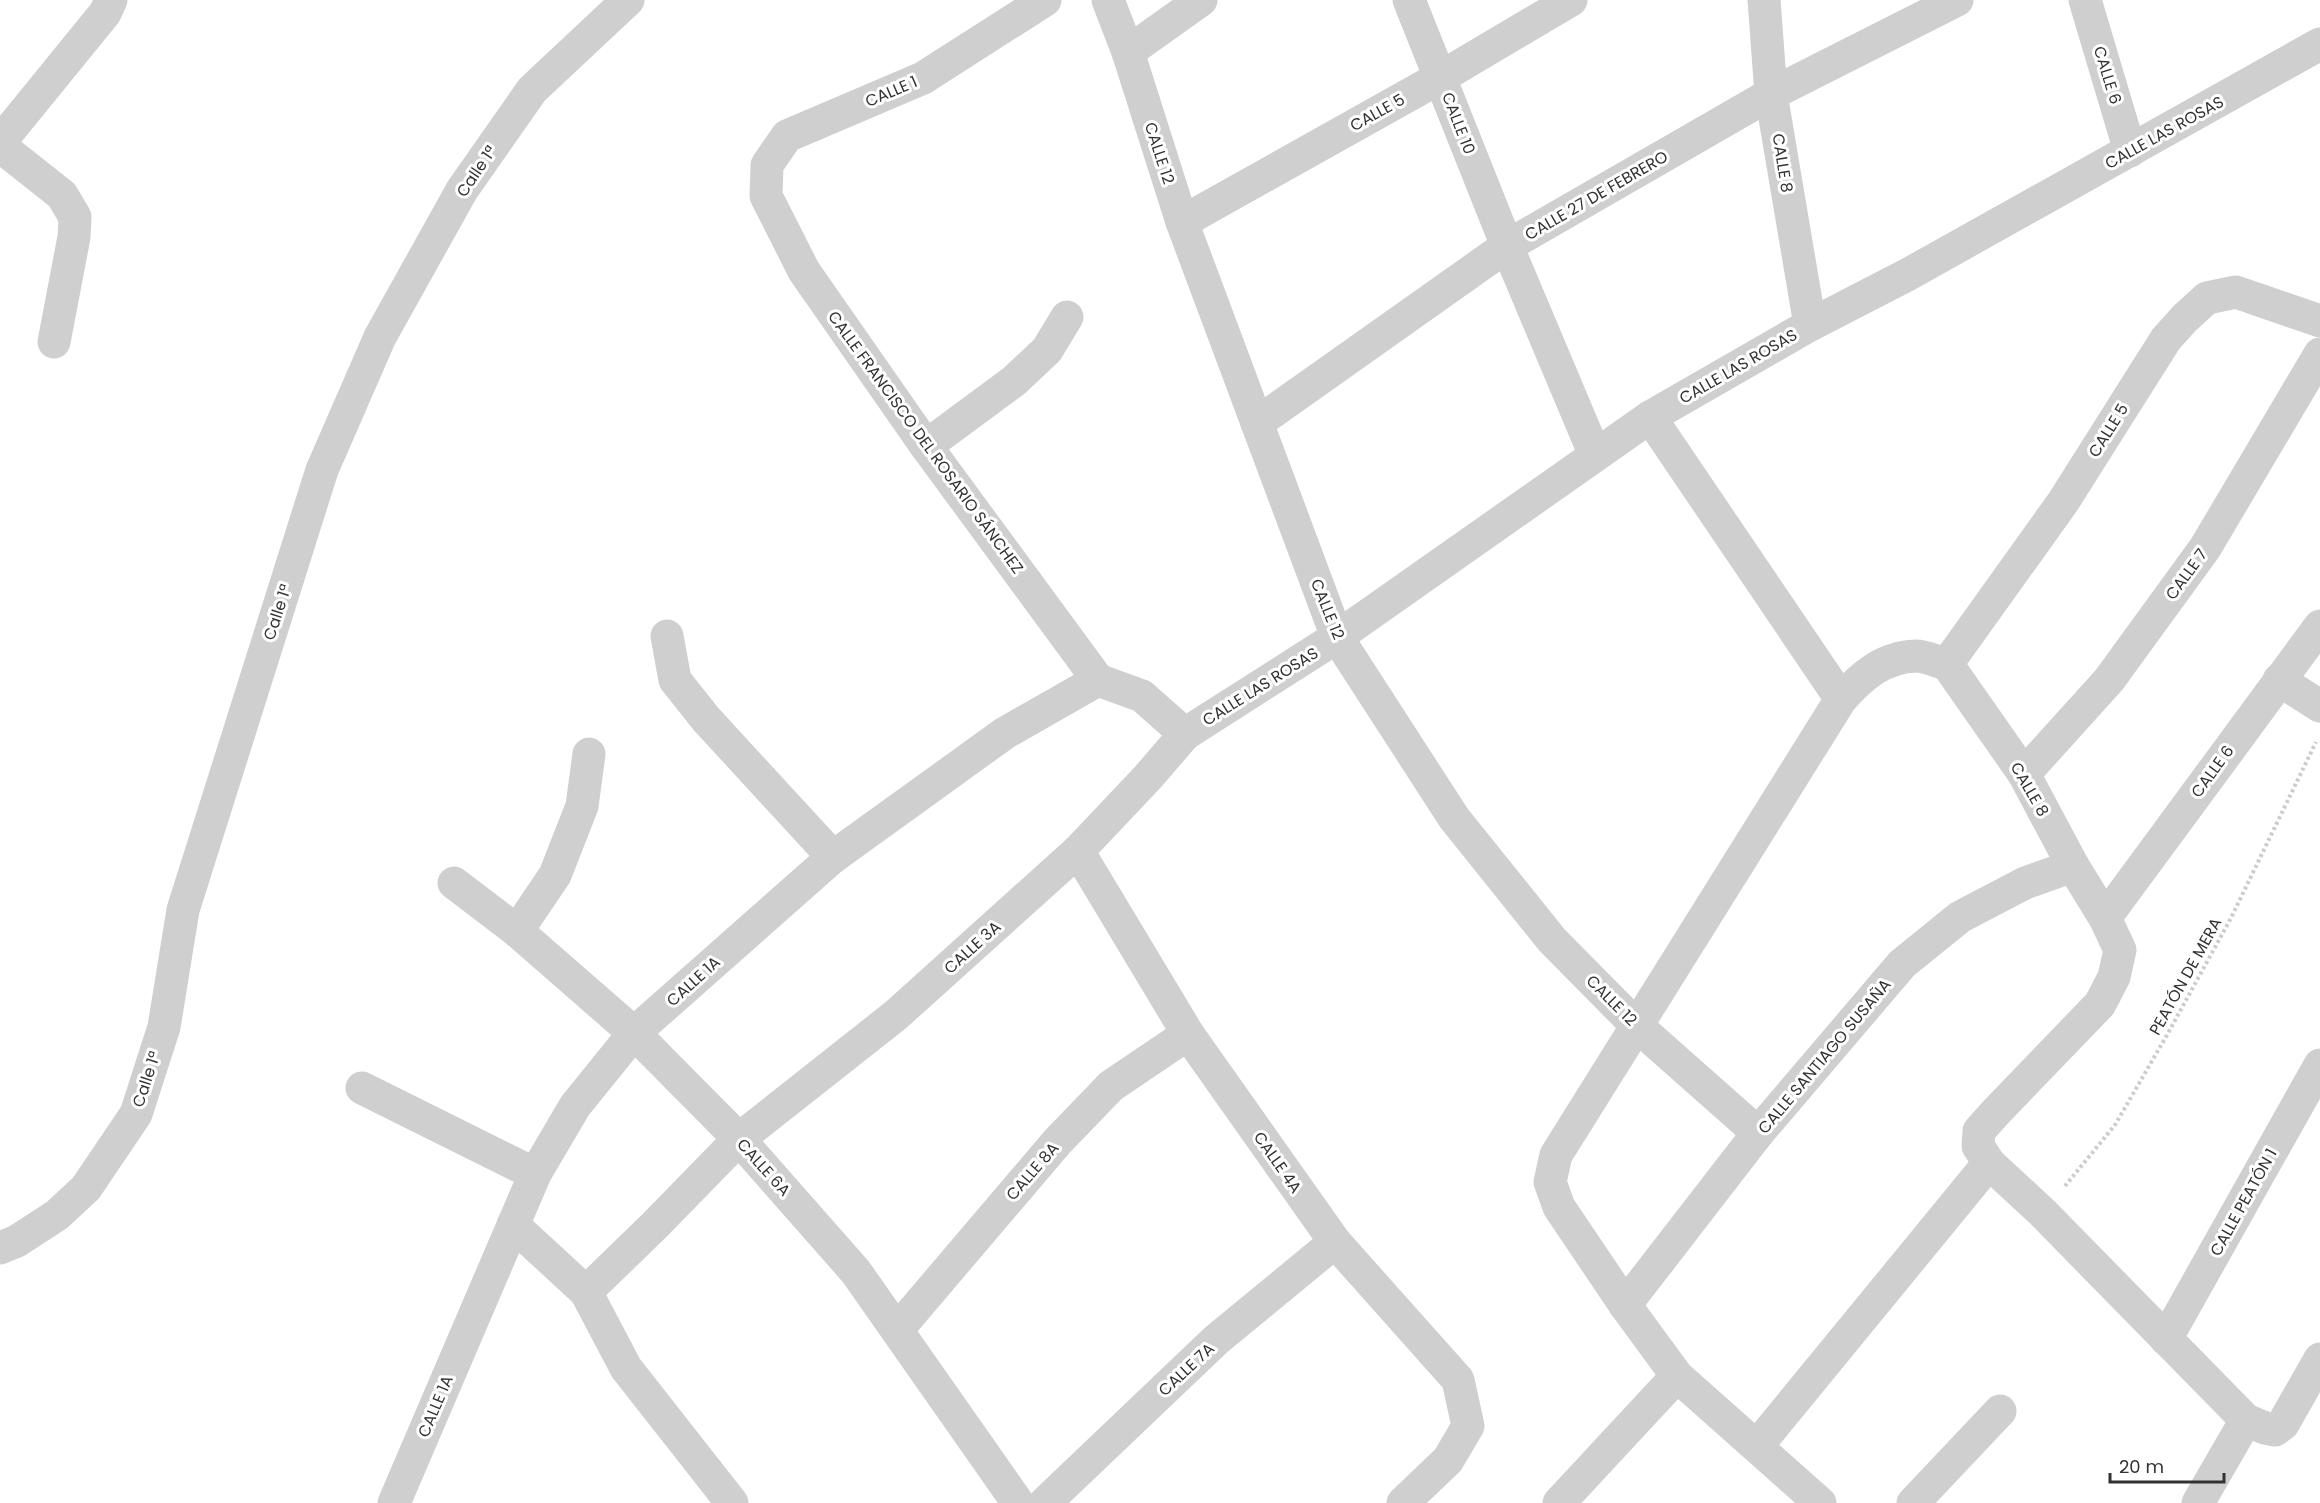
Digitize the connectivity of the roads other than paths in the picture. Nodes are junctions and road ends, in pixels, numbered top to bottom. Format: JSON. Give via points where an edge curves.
{"nodes":[{"id":1,"x":111,"y":0,"type":"edge"},
{"id":2,"x":628,"y":0,"type":"edge"},
{"id":3,"x":1045,"y":0,"type":"edge"},
{"id":4,"x":1108,"y":0,"type":"edge"},
{"id":5,"x":1201,"y":0,"type":"edge"},
{"id":6,"x":1409,"y":0,"type":"edge"},
{"id":7,"x":1571,"y":0,"type":"edge"},
{"id":8,"x":1764,"y":0,"type":"edge"},
{"id":9,"x":1957,"y":0,"type":"edge"},
{"id":10,"x":2085,"y":0,"type":"edge"},
{"id":11,"x":2320,"y":44,"type":"edge"},
{"id":12,"x":1128,"y":52,"type":"junction"},
{"id":13,"x":1441,"y":77,"type":"junction"},
{"id":14,"x":1771,"y":94,"type":"junction"},
{"id":15,"x":0,"y":142,"type":"edge"},
{"id":16,"x":0,"y":146,"type":"edge"},
{"id":17,"x":2130,"y":151,"type":"junction"},
{"id":18,"x":766,"y":196,"type":"joint"},
{"id":19,"x":1182,"y":222,"type":"junction"},
{"id":20,"x":1507,"y":246,"type":"junction"},
{"id":21,"x":1067,"y":317,"type":"dead end"},
{"id":22,"x":2320,"y":321,"type":"edge"},
{"id":23,"x":1810,"y":325,"type":"junction"},
{"id":24,"x":54,"y":342,"type":"dead end"},
{"id":25,"x":2320,"y":354,"type":"edge"},
{"id":26,"x":1650,"y":417,"type":"junction"},
{"id":27,"x":1257,"y":423,"type":"junction"},
{"id":28,"x":926,"y":446,"type":"junction"},
{"id":29,"x":1595,"y":455,"type":"junction"},
{"id":30,"x":2320,"y":626,"type":"edge"},
{"id":31,"x":667,"y":636,"type":"dead end"},
{"id":32,"x":1337,"y":637,"type":"junction"},
{"id":33,"x":1947,"y":664,"type":"junction"},
{"id":34,"x":1098,"y":680,"type":"junction"},
{"id":35,"x":2279,"y":680,"type":"junction"},
{"id":36,"x":1841,"y":699,"type":"junction"},
{"id":37,"x":2320,"y":706,"type":"edge"},
{"id":38,"x":1185,"y":734,"type":"junction"},
{"id":39,"x":590,"y":754,"type":"dead end"},
{"id":40,"x":2024,"y":774,"type":"junction"},
{"id":41,"x":1078,"y":851,"type":"junction"},
{"id":42,"x":833,"y":857,"type":"junction"},
{"id":43,"x":2073,"y":866,"type":"junction"},
{"id":44,"x":454,"y":883,"type":"dead end"},
{"id":45,"x":2105,"y":918,"type":"junction"},
{"id":46,"x":517,"y":931,"type":"junction"},
{"id":47,"x":1637,"y":1026,"type":"junction"},
{"id":48,"x":634,"y":1033,"type":"junction"},
{"id":49,"x":1188,"y":1034,"type":"junction"},
{"id":50,"x":2320,"y":1065,"type":"edge"},
{"id":51,"x":362,"y":1088,"type":"dead end"},
{"id":52,"x":1758,"y":1133,"type":"junction"},
{"id":53,"x":739,"y":1139,"type":"junction"},
{"id":54,"x":1989,"y":1163,"type":"junction"},
{"id":55,"x":535,"y":1174,"type":"junction"},
{"id":56,"x":513,"y":1224,"type":"junction"},
{"id":57,"x":6,"y":1237,"type":"edge"},
{"id":58,"x":1335,"y":1242,"type":"junction"},
{"id":59,"x":586,"y":1292,"type":"junction"},
{"id":60,"x":1625,"y":1305,"type":"junction"},
{"id":61,"x":897,"y":1330,"type":"junction"},
{"id":62,"x":2166,"y":1339,"type":"junction"},
{"id":63,"x":2320,"y":1359,"type":"edge"},
{"id":64,"x":1677,"y":1376,"type":"junction"},
{"id":65,"x":2000,"y":1411,"type":"dead end"},
{"id":66,"x":2246,"y":1420,"type":"junction"},
{"id":67,"x":1756,"y":1446,"type":"junction"},
{"id":68,"x":394,"y":1503,"type":"edge"},
{"id":69,"x":732,"y":1503,"type":"edge"},
{"id":70,"x":1018,"y":1503,"type":"edge"},
{"id":71,"x":1045,"y":1503,"type":"edge"},
{"id":72,"x":1403,"y":1503,"type":"edge"},
{"id":73,"x":1559,"y":1503,"type":"edge"},
{"id":74,"x":1820,"y":1503,"type":"edge"},
{"id":75,"x":1913,"y":1503,"type":"edge"},
{"id":76,"x":2198,"y":1503,"type":"edge"}],
"edges":[{"from":1,"to":15,"type":"street","via":[[105,13]]},
{"from":2,"to":57,"type":"street","name":"Calle 1ª","via":[[532,90],[462,190],[380,337],[322,470],[183,910],[164,1027],[136,1114],[86,1188],[57,1215]]},
{"from":3,"to":18,"type":"street","name":"CALLE 1","via":[[923,78],[787,136],[767,165]]},
{"from":4,"to":12,"type":"street","name":"CALLE 12"},
{"from":5,"to":12,"type":"street"},
{"from":6,"to":13,"type":"street","name":"CALLE 10"},
{"from":7,"to":13,"type":"street","name":"CALLE 5"},
{"from":8,"to":14,"type":"street","name":"CALLE 8"},
{"from":9,"to":14,"type":"street","name":"CALLE 27 DE FEBRERO"},
{"from":10,"to":17,"type":"street","name":"CALLE 6"},
{"from":11,"to":17,"type":"street","name":"CALLE LAS ROSAS"},
{"from":12,"to":19,"type":"street","name":"CALLE 12"},
{"from":13,"to":19,"type":"street","name":"CALLE 5"},
{"from":13,"to":20,"type":"street","name":"CALLE 10"},
{"from":14,"to":20,"type":"street","name":"CALLE 27 DE FEBRERO"},
{"from":14,"to":23,"type":"street","name":"CALLE 8"},
{"from":16,"to":24,"type":"street","via":[[62,195],[75,217]]},
{"from":17,"to":23,"type":"street","name":"CALLE LAS ROSAS"},
{"from":18,"to":28,"type":"street","name":"CALLE FRANCISCO DEL ROSARIO SÁNCHEZ","via":[[804,271]]},
{"from":19,"to":27,"type":"street","name":"CALLE 12"},
{"from":20,"to":27,"type":"street","name":"CALLE 27 DE FEBRERO"},
{"from":20,"to":29,"type":"street","name":"CALLE 10"},
{"from":21,"to":28,"type":"street","via":[[1047,350],[1014,381]]},
{"from":22,"to":33,"type":"street","name":"CALLE 5","via":[[2236,292],[2208,298],[2185,318],[2166,339],[2063,501]]},
{"from":23,"to":26,"type":"street","name":"CALLE LAS ROSAS"},
{"from":25,"to":40,"type":"street","name":"CALLE 7","via":[[2205,548],[2109,680]]},
{"from":26,"to":29,"type":"street","name":"CALLE LAS ROSAS"},
{"from":26,"to":36,"type":"street"},
{"from":27,"to":32,"type":"street","name":"CALLE 12"},
{"from":28,"to":34,"type":"street","name":"CALLE FRANCISCO DEL ROSARIO SÁNCHEZ"},
{"from":29,"to":32,"type":"street","name":"CALLE LAS ROSAS"},
{"from":30,"to":35,"type":"street","name":"CALLE 6"},
{"from":31,"to":42,"type":"street","via":[[675,680]]},
{"from":32,"to":38,"type":"street","name":"CALLE LAS ROSAS"},
{"from":32,"to":47,"type":"street","name":"CALLE 12","via":[[1454,818],[1552,940]]},
{"from":33,"to":36,"type":"street","via":[[1917,656],[1885,662],[1858,680]]},
{"from":33,"to":40,"type":"street","name":"CALLE 8"},
{"from":34,"to":38,"type":"street","via":[[1142,696]]},
{"from":34,"to":42,"type":"street","name":"CALLE 1A","via":[[1005,733]]},
{"from":35,"to":37,"type":"street"},
{"from":35,"to":45,"type":"street","name":"CALLE 6"},
{"from":36,"to":47,"type":"street"},
{"from":38,"to":41,"type":"street","name":"CALLE 3A"},
{"from":39,"to":46,"type":"street","via":[[582,806],[555,875]]},
{"from":40,"to":43,"type":"street","name":"CALLE 8"},
{"from":41,"to":49,"type":"street","name":"CALLE 4A"},
{"from":41,"to":53,"type":"street","name":"CALLE 3A","via":[[896,1015]]},
{"from":42,"to":48,"type":"street","name":"CALLE 1A"},
{"from":43,"to":45,"type":"street","name":"CALLE 8"},
{"from":43,"to":52,"type":"street","name":"CALLE SANTIAGO SUSAÑA","via":[[2025,883],[1960,917],[1902,964]]},
{"from":44,"to":46,"type":"street","name":"CALLE 6A"},
{"from":45,"to":54,"type":"street","name":"CALLE 8","via":[[2120,950],[2114,977],[2100,1004],[1979,1131],[1978,1146]]},
{"from":46,"to":48,"type":"street","name":"CALLE 6A"},
{"from":47,"to":52,"type":"street","name":"CALLE 12"},
{"from":47,"to":60,"type":"street","via":[[1556,1155],[1550,1182],[1559,1207]]},
{"from":48,"to":53,"type":"street","name":"CALLE 6A"},
{"from":48,"to":55,"type":"street","name":"CALLE 1A","via":[[575,1106]]},
{"from":49,"to":58,"type":"street","name":"CALLE 4A"},
{"from":49,"to":61,"type":"street","name":"CALLE 8A","via":[[1111,1086],[1057,1142]]},
{"from":50,"to":62,"type":"street","name":"CALLE PEATÓN 1"},
{"from":51,"to":55,"type":"street"},
{"from":52,"to":60,"type":"street","name":"CALLE SANTIAGO SUSAÑA"},
{"from":53,"to":59,"type":"street","name":"CALLE 3A"},
{"from":53,"to":61,"type":"street","name":"CALLE 6A","via":[[856,1272]]},
{"from":54,"to":62,"type":"street"},
{"from":54,"to":67,"type":"street"},
{"from":55,"to":56,"type":"street","name":"CALLE 1A"},
{"from":56,"to":59,"type":"street"},
{"from":56,"to":68,"type":"street","name":"CALLE 1A"},
{"from":58,"to":71,"type":"street","name":"CALLE 7A","via":[[1216,1341]]},
{"from":58,"to":72,"type":"street","name":"CALLE 4A","via":[[1458,1380],[1468,1426],[1448,1460]]},
{"from":59,"to":69,"type":"street","via":[[626,1368]]},
{"from":60,"to":64,"type":"street"},
{"from":61,"to":70,"type":"street","name":"CALLE 6A"},
{"from":62,"to":66,"type":"street"},
{"from":63,"to":66,"type":"street","via":[[2283,1424],[2275,1430]]},
{"from":64,"to":67,"type":"street"},
{"from":64,"to":73,"type":"street"},
{"from":65,"to":75,"type":"street"},
{"from":66,"to":76,"type":"street"},
{"from":67,"to":74,"type":"street"}]}
